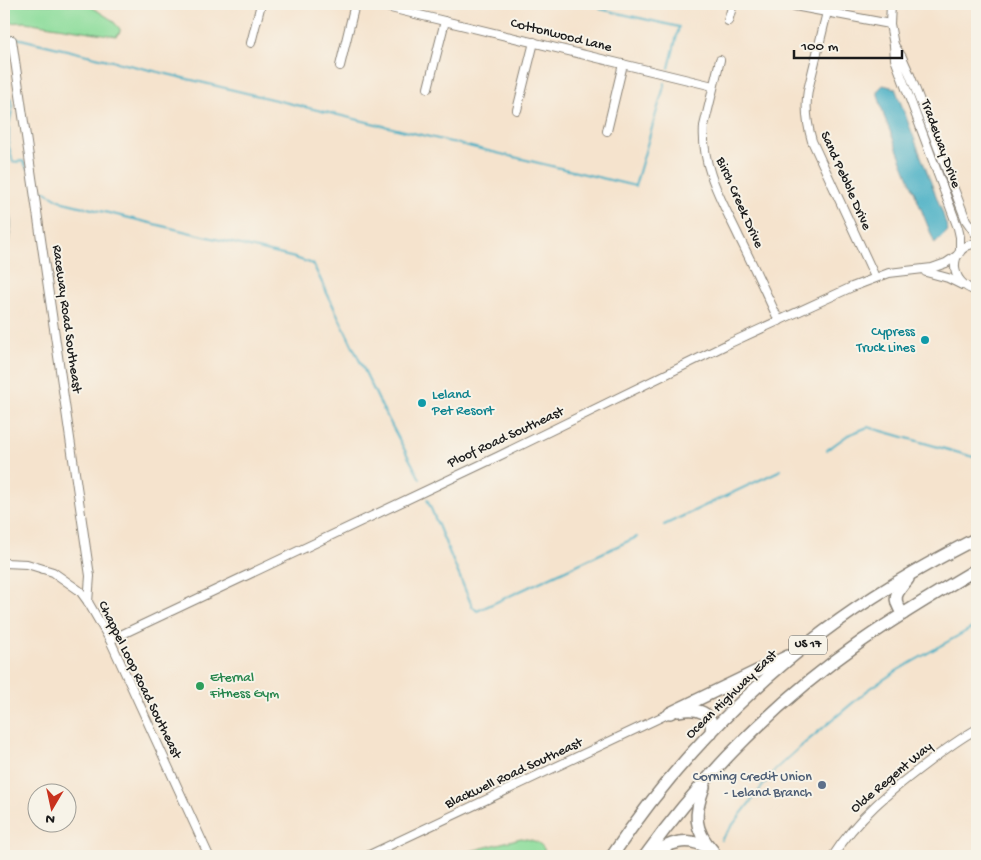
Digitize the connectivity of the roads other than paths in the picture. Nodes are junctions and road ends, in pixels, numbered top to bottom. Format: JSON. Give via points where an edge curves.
{"nodes":[{"id":1,"x":261,"y":4,"type":"edge"},
{"id":2,"x":355,"y":4,"type":"edge"},
{"id":3,"x":374,"y":4,"type":"edge"},
{"id":4,"x":733,"y":4,"type":"edge"},
{"id":5,"x":784,"y":4,"type":"edge"},
{"id":6,"x":829,"y":4,"type":"edge"},
{"id":7,"x":891,"y":4,"type":"edge"},
{"id":8,"x":827,"y":13,"type":"junction"},
{"id":9,"x":445,"y":21,"type":"junction"},
{"id":10,"x":728,"y":21,"type":"dead end"},
{"id":11,"x":890,"y":24,"type":"junction"},
{"id":12,"x":12,"y":40,"type":"dead end"},
{"id":13,"x":534,"y":42,"type":"junction"},
{"id":14,"x":251,"y":43,"type":"dead end"},
{"id":15,"x":894,"y":45,"type":"junction"},
{"id":16,"x":720,"y":60,"type":"dead end"},
{"id":17,"x":623,"y":64,"type":"junction"},
{"id":18,"x":340,"y":66,"type":"dead end"},
{"id":19,"x":713,"y":86,"type":"junction"},
{"id":20,"x":428,"y":88,"type":"dead end"},
{"id":21,"x":518,"y":110,"type":"dead end"},
{"id":22,"x":607,"y":131,"type":"dead end"},
{"id":23,"x":977,"y":236,"type":"edge"},
{"id":24,"x":977,"y":243,"type":"edge"},
{"id":25,"x":959,"y":253,"type":"junction"},
{"id":26,"x":916,"y":270,"type":"junction"},
{"id":27,"x":875,"y":277,"type":"junction"},
{"id":28,"x":970,"y":288,"type":"edge"},
{"id":29,"x":977,"y":298,"type":"edge"},
{"id":30,"x":779,"y":321,"type":"junction"},
{"id":31,"x":977,"y":538,"type":"edge"},
{"id":32,"x":4,"y":563,"type":"edge"},
{"id":33,"x":977,"y":569,"type":"edge"},
{"id":34,"x":916,"y":571,"type":"junction"},
{"id":35,"x":88,"y":602,"type":"junction"},
{"id":36,"x":903,"y":614,"type":"junction"},
{"id":37,"x":110,"y":640,"type":"junction"},
{"id":38,"x":806,"y":646,"type":"junction"},
{"id":39,"x":670,"y":713,"type":"junction"},
{"id":40,"x":977,"y":729,"type":"edge"},
{"id":41,"x":711,"y":733,"type":"junction"},
{"id":42,"x":706,"y":780,"type":"junction"},
{"id":43,"x":716,"y":854,"type":"edge"},
{"id":44,"x":209,"y":856,"type":"edge"},
{"id":45,"x":367,"y":856,"type":"edge"},
{"id":46,"x":612,"y":856,"type":"edge"},
{"id":47,"x":646,"y":856,"type":"edge"},
{"id":48,"x":651,"y":856,"type":"edge"},
{"id":49,"x":833,"y":856,"type":"edge"}],
"edges":[{"from":1,"to":14,"type":"street"},
{"from":2,"to":18,"type":"street"},
{"from":3,"to":9,"type":"street","name":"Cottonwood Lane"},
{"from":4,"to":10,"type":"street"},
{"from":5,"to":8,"type":"street"},
{"from":6,"to":8,"type":"street","name":"Sand Pebble Drive"},
{"from":7,"to":11,"type":"street","name":"Tradeway Drive"},
{"from":8,"to":11,"type":"street"},
{"from":8,"to":27,"type":"street","name":"Sand Pebble Drive","via":[[806,99],[808,125],[812,141]]},
{"from":9,"to":13,"type":"street","name":"Cottonwood Lane"},
{"from":9,"to":20,"type":"street"},
{"from":11,"to":15,"type":"street","name":"Tradeway Drive"},
{"from":12,"to":35,"type":"street","name":"Raceway Road Southeast","via":[[90,576]]},
{"from":13,"to":17,"type":"street","name":"Cottonwood Lane"},
{"from":13,"to":21,"type":"street"},
{"from":15,"to":23,"type":"street","name":"Tradeway Drive","via":[[910,75],[966,220]]},
{"from":15,"to":25,"type":"street","name":"Tradeway Drive","via":[[895,59],[958,228]]},
{"from":16,"to":19,"type":"street","name":"Birch Creek Drive"},
{"from":17,"to":19,"type":"street","name":"Cottonwood Lane"},
{"from":17,"to":22,"type":"street"},
{"from":19,"to":30,"type":"street","name":"Birch Creek Drive","via":[[704,126],[706,161]]},
{"from":24,"to":25,"type":"street","name":"Ploof Road Southeast","via":[[965,246]]},
{"from":25,"to":26,"type":"street","name":"Ploof Road Southeast","via":[[939,266]]},
{"from":25,"to":28,"type":"street","name":"Tradeway Drive","via":[[955,271],[958,279]]},
{"from":26,"to":27,"type":"street","name":"Ploof Road Southeast"},
{"from":26,"to":28,"type":"street","name":"Ploof Road Southeast","via":[[932,272]]},
{"from":27,"to":30,"type":"street","name":"Ploof Road Southeast"},
{"from":28,"to":29,"type":"street","name":"Ploof Road Southeast"},
{"from":30,"to":37,"type":"street","name":"Ploof Road Southeast"},
{"from":31,"to":34,"type":"highway","name":"Ocean Highway East","number":"US 17"},
{"from":32,"to":35,"type":"street","name":"Chappel Loop Road Southeast","via":[[27,564],[53,572],[80,591]]},
{"from":33,"to":36,"type":"highway","number":"US 17"},
{"from":34,"to":36,"type":"highway","via":[[897,593],[898,606]]},
{"from":34,"to":38,"type":"highway","name":"Ocean Highway East","number":"US 17"},
{"from":35,"to":37,"type":"street","name":"Chappel Loop Road Southeast"},
{"from":36,"to":42,"type":"highway","number":"US 17","via":[[813,678]]},
{"from":37,"to":44,"type":"street","name":"Chappel Loop Road Southeast"},
{"from":38,"to":39,"type":"highway"},
{"from":38,"to":41,"type":"highway","name":"Ocean Highway East","number":"US 17"},
{"from":39,"to":41,"type":"highway","via":[[691,710],[706,714],[711,721]]},
{"from":39,"to":45,"type":"street","name":"Blackwell Road Southeast"},
{"from":40,"to":49,"type":"street","name":"Olde Regent Way","via":[[947,748],[872,808]]},
{"from":41,"to":46,"type":"highway","name":"Ocean Highway East","number":"US 17","via":[[650,804]]},
{"from":42,"to":43,"type":"highway","via":[[696,822],[705,842]]},
{"from":42,"to":47,"type":"highway","number":"US 17"},
{"from":43,"to":48,"type":"highway","via":[[695,842],[684,841],[666,846]]}]}
